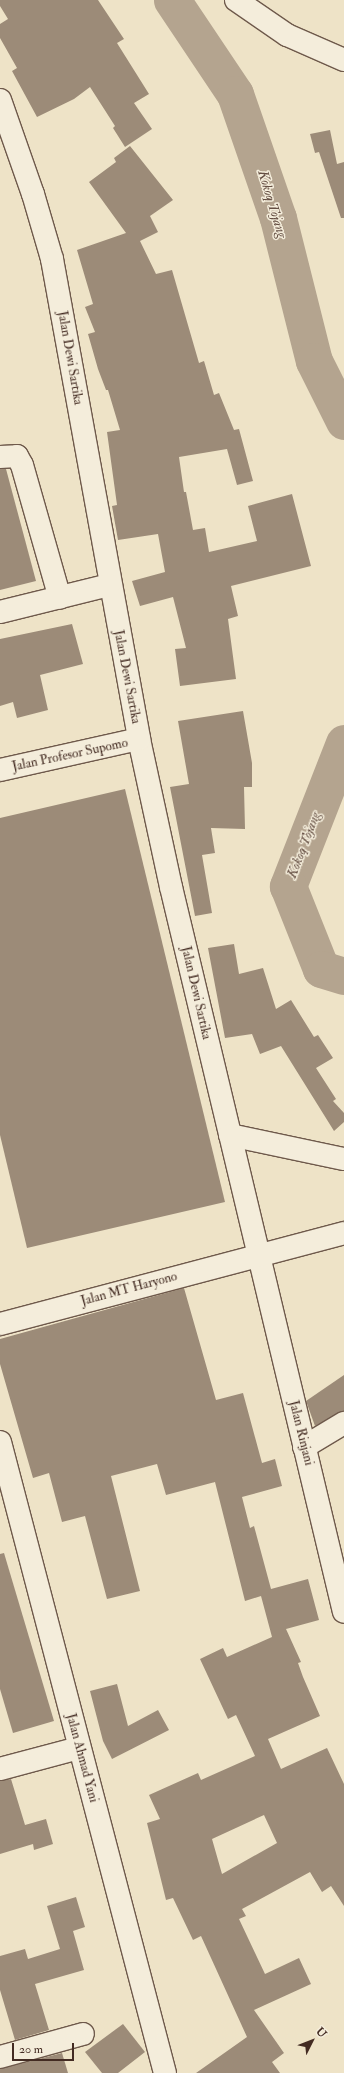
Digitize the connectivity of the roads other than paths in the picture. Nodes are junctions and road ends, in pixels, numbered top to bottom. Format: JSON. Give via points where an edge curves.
{"nodes":[{"id":1,"x":236,"y":0,"type":"edge"},
{"id":2,"x":344,"y":60,"type":"edge"},
{"id":3,"x":0,"y":100,"type":"edge"},
{"id":4,"x":0,"y":456,"type":"edge"},
{"id":5,"x":110,"y":585,"type":"junction"},
{"id":6,"x":60,"y":598,"type":"junction"},
{"id":7,"x":0,"y":612,"type":"edge"},
{"id":8,"x":139,"y":739,"type":"junction"},
{"id":9,"x":0,"y":770,"type":"edge"},
{"id":10,"x":230,"y":1134,"type":"junction"},
{"id":11,"x":344,"y":1159,"type":"edge"},
{"id":12,"x":344,"y":1233,"type":"edge"},
{"id":13,"x":258,"y":1254,"type":"junction"},
{"id":14,"x":0,"y":1324,"type":"edge"},
{"id":15,"x":344,"y":1424,"type":"edge"},
{"id":16,"x":0,"y":1442,"type":"edge"},
{"id":17,"x":304,"y":1447,"type":"junction"},
{"id":18,"x":344,"y":1612,"type":"edge"},
{"id":19,"x":79,"y":1748,"type":"junction"},
{"id":20,"x":0,"y":1769,"type":"edge"},
{"id":21,"x":83,"y":2034,"type":"dead end"},
{"id":22,"x":0,"y":2057,"type":"edge"},
{"id":23,"x":165,"y":2073,"type":"edge"}],
"edges":[{"from":1,"to":2,"type":"street","via":[[287,35]]},
{"from":3,"to":5,"type":"street","name":"Jalan Dewi Sartika","via":[[33,194],[52,259]]},
{"from":4,"to":6,"type":"street","via":[[17,456],[22,465]]},
{"from":5,"to":6,"type":"street"},
{"from":5,"to":8,"type":"street","name":"Jalan Dewi Sartika"},
{"from":6,"to":7,"type":"street"},
{"from":8,"to":9,"type":"street","name":"Jalan Profesor Supomo"},
{"from":8,"to":10,"type":"street","name":"Jalan Dewi Sartika"},
{"from":10,"to":11,"type":"street"},
{"from":10,"to":13,"type":"street","name":"Jalan Dewi Sartika"},
{"from":12,"to":13,"type":"street","name":"Jalan MT Haryono"},
{"from":13,"to":14,"type":"street","name":"Jalan MT Haryono"},
{"from":13,"to":17,"type":"street","name":"Jalan Rinjani"},
{"from":15,"to":17,"type":"street"},
{"from":16,"to":19,"type":"street","name":"Jalan Ahmad Yani"},
{"from":17,"to":18,"type":"street","name":"Jalan Rinjani"},
{"from":19,"to":20,"type":"street"},
{"from":19,"to":23,"type":"street","name":"Jalan Ahmad Yani"},
{"from":21,"to":22,"type":"street"}]}
